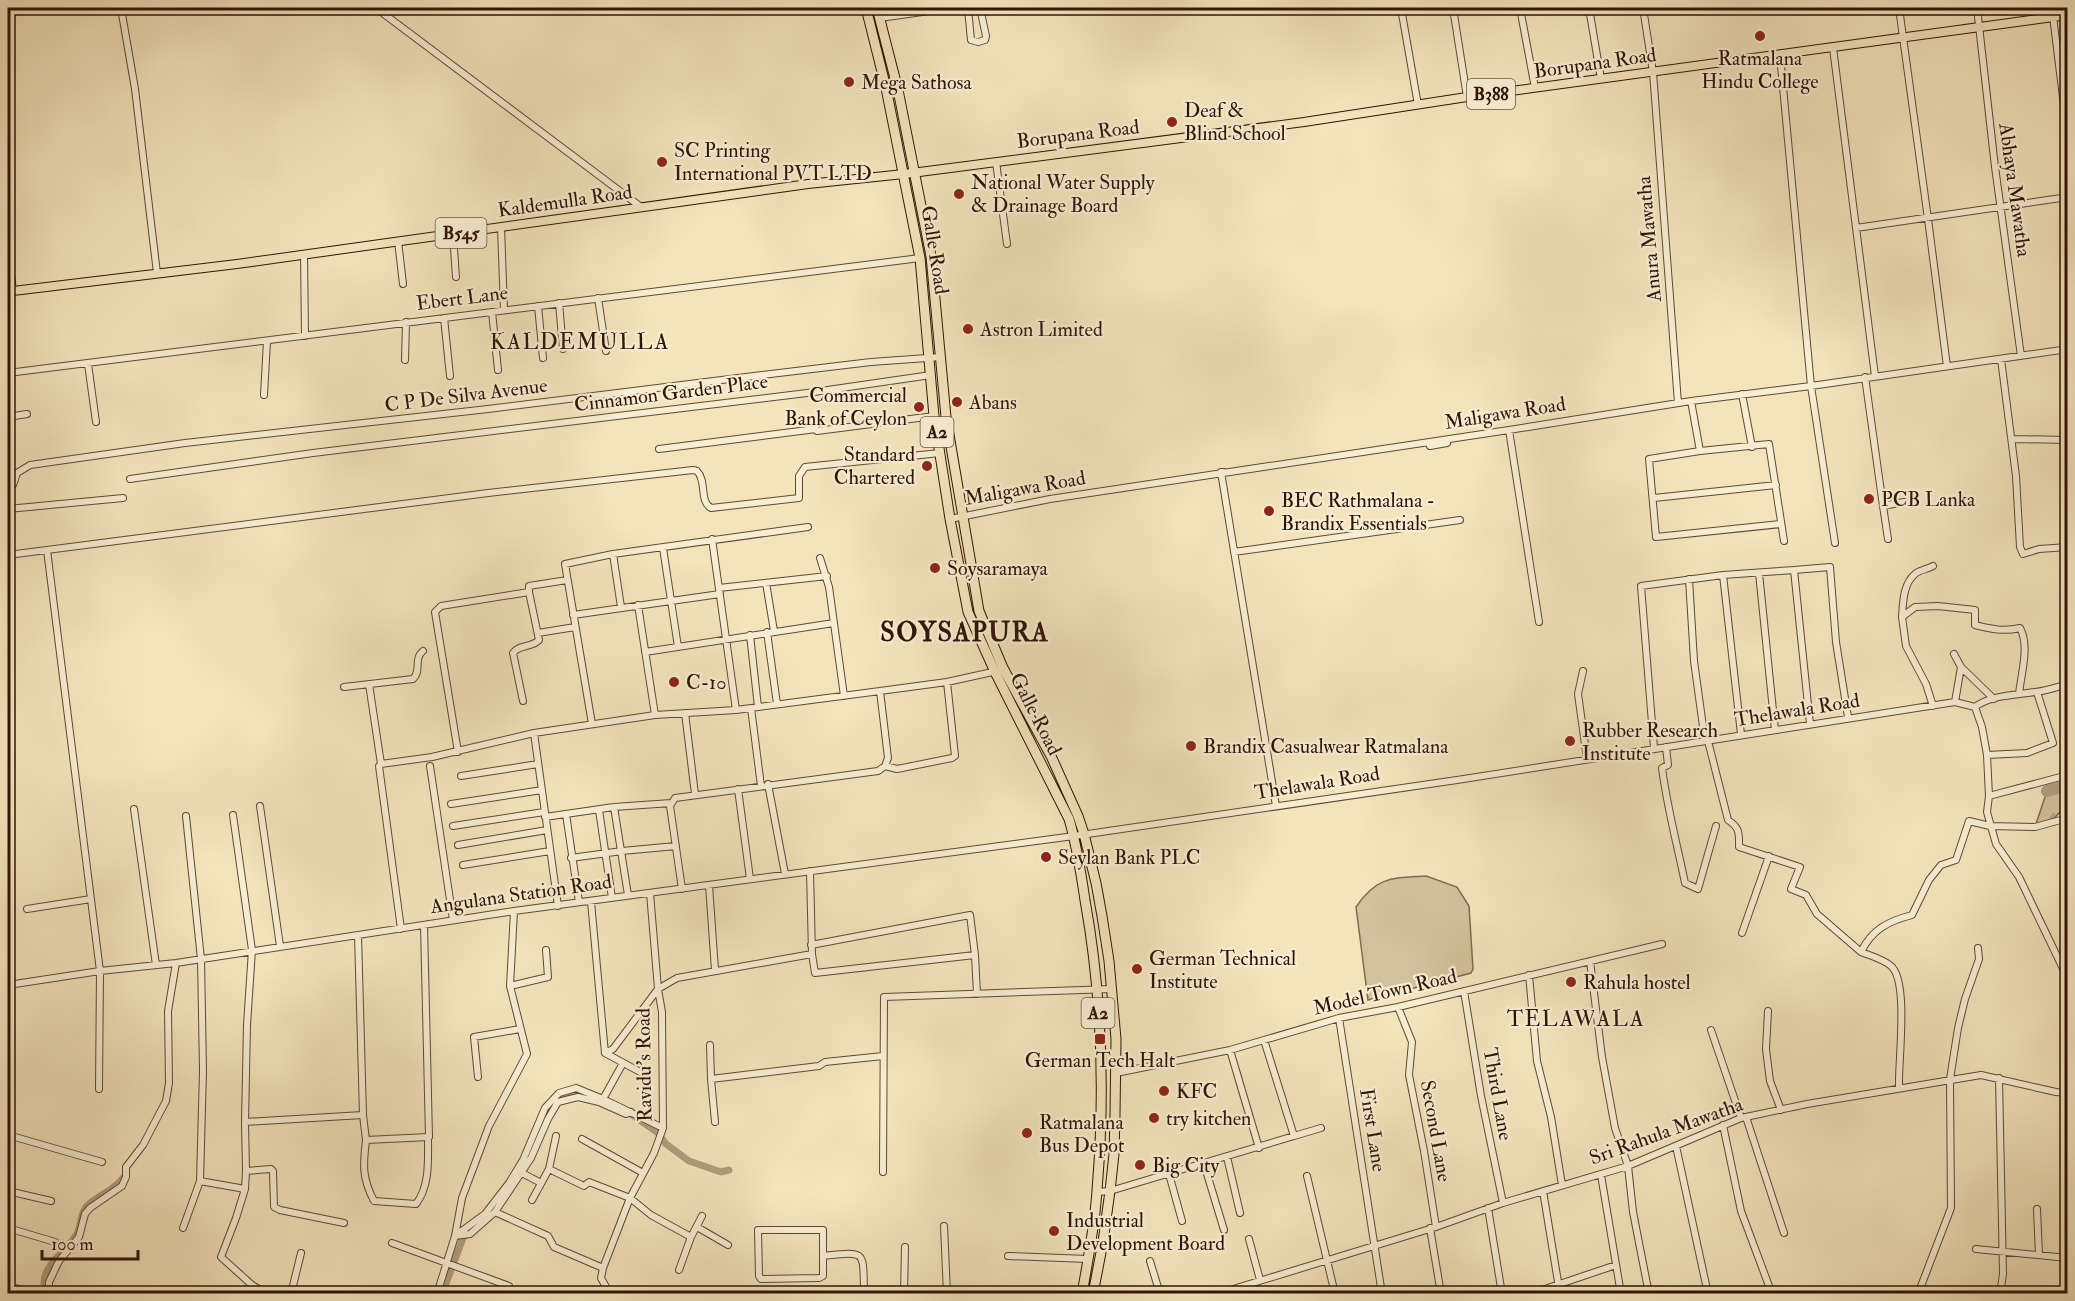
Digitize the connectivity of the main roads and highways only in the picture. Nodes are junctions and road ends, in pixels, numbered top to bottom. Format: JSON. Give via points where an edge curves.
{"nodes":[{"id":1,"x":866,"y":8,"type":"edge"},
{"id":2,"x":878,"y":8,"type":"edge"},
{"id":3,"x":2067,"y":15,"type":"edge"},
{"id":4,"x":909,"y":174,"type":"junction"},
{"id":5,"x":10,"y":292,"type":"edge"},
{"id":6,"x":999,"y":670,"type":"junction"},
{"id":7,"x":1082,"y":1293,"type":"edge"},
{"id":8,"x":1093,"y":1293,"type":"edge"}],
"edges":[{"from":1,"to":4,"type":"highway","name":"Galle Road","number":"A2"},
{"from":2,"to":4,"type":"highway","name":"Galle Road","number":"A2","via":[[898,90]]},
{"from":3,"to":4,"type":"main road","name":"Borupana Road","number":"B388"},
{"from":4,"to":5,"type":"main road","name":"Kaldemulla Road","number":"B545","via":[[808,184]]},
{"from":4,"to":6,"type":"highway","name":"Galle Road","number":"A2","via":[[932,256],[946,417],[970,566],[979,612]]},
{"from":4,"to":6,"type":"highway","name":"Galle Road","number":"A2","via":[[934,416],[950,519],[968,612]]},
{"from":6,"to":7,"type":"highway","name":"Galle Road","number":"A2","via":[[1074,836],[1091,932],[1097,989],[1101,1133]]},
{"from":6,"to":8,"type":"highway","name":"Galle Road","number":"A2","via":[[1051,756],[1084,834],[1096,883],[1112,989],[1116,1116],[1110,1191]]}]}
